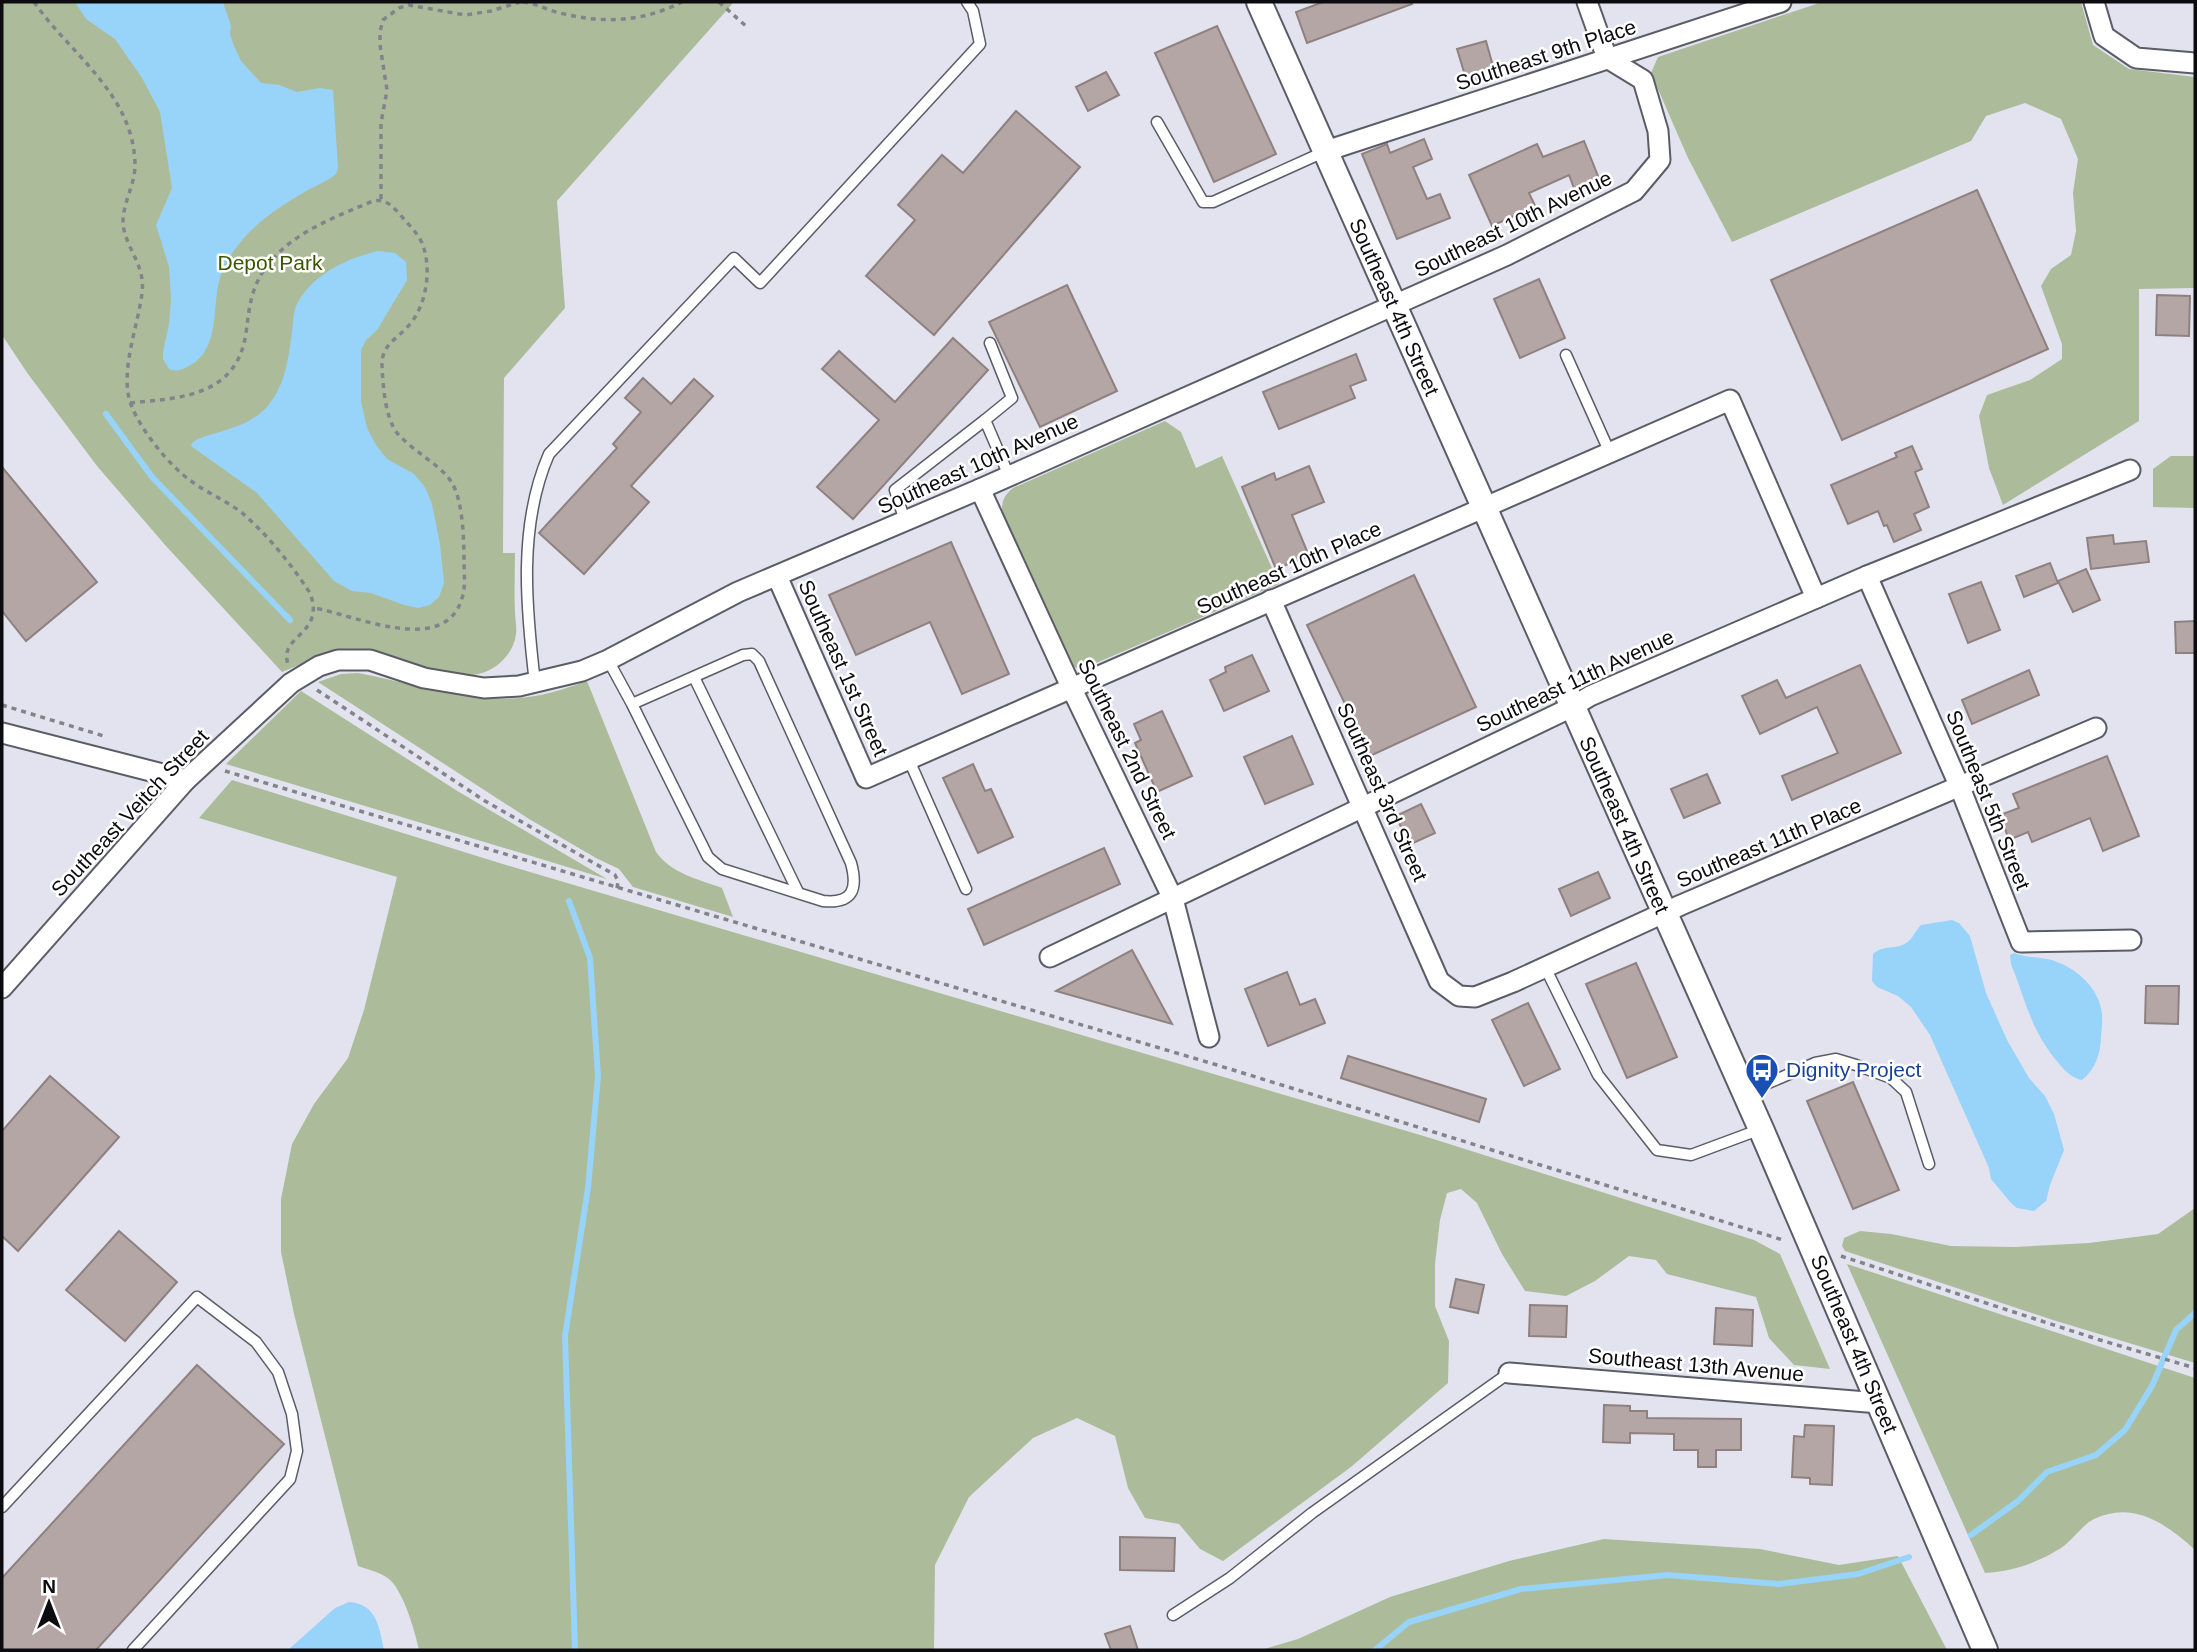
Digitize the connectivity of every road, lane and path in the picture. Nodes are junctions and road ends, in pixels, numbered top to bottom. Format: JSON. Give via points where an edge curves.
{"nodes":[{"id":1,"x":34,"y":2,"type":"edge"},
{"id":2,"x":522,"y":2,"type":"edge"},
{"id":3,"x":682,"y":2,"type":"edge"},
{"id":4,"x":719,"y":2,"type":"edge"},
{"id":5,"x":967,"y":2,"type":"edge"},
{"id":6,"x":1259,"y":2,"type":"edge"},
{"id":7,"x":1587,"y":2,"type":"edge"},
{"id":8,"x":1781,"y":2,"type":"edge"},
{"id":9,"x":2094,"y":2,"type":"edge"},
{"id":10,"x":747,"y":27,"type":"dead end"},
{"id":11,"x":1607,"y":58,"type":"junction"},
{"id":12,"x":2195,"y":63,"type":"edge"},
{"id":13,"x":1157,"y":122,"type":"dead end"},
{"id":14,"x":1326,"y":151,"type":"junction"},
{"id":15,"x":381,"y":199,"type":"junction"},
{"id":16,"x":1394,"y":306,"type":"junction"},
{"id":17,"x":990,"y":343,"type":"dead end"},
{"id":18,"x":1566,"y":355,"type":"dead end"},
{"id":19,"x":130,"y":403,"type":"junction"},
{"id":20,"x":985,"y":420,"type":"junction"},
{"id":21,"x":1609,"y":453,"type":"junction"},
{"id":22,"x":2130,"y":470,"type":"dead end"},
{"id":23,"x":1009,"y":476,"type":"junction"},
{"id":24,"x":980,"y":489,"type":"junction"},
{"id":25,"x":1483,"y":508,"type":"junction"},
{"id":26,"x":905,"y":521,"type":"junction"},
{"id":27,"x":777,"y":576,"type":"junction"},
{"id":28,"x":1867,"y":576,"type":"junction"},
{"id":29,"x":1816,"y":598,"type":"junction"},
{"id":30,"x":1271,"y":600,"type":"junction"},
{"id":31,"x":314,"y":608,"type":"junction"},
{"id":32,"x":608,"y":660,"type":"junction"},
{"id":33,"x":300,"y":677,"type":"junction"},
{"id":34,"x":694,"y":677,"type":"junction"},
{"id":35,"x":536,"y":683,"type":"junction"},
{"id":36,"x":1072,"y":689,"type":"junction"},
{"id":37,"x":632,"y":704,"type":"junction"},
{"id":38,"x":2,"y":705,"type":"edge"},
{"id":39,"x":1572,"y":707,"type":"junction"},
{"id":40,"x":2096,"y":728,"type":"dead end"},
{"id":41,"x":2,"y":733,"type":"edge"},
{"id":42,"x":115,"y":739,"type":"dead end"},
{"id":43,"x":909,"y":760,"type":"junction"},
{"id":44,"x":222,"y":770,"type":"dead end"},
{"id":45,"x":866,"y":778,"type":"joint"},
{"id":46,"x":186,"y":780,"type":"junction"},
{"id":47,"x":1959,"y":786,"type":"junction"},
{"id":48,"x":1363,"y":807,"type":"junction"},
{"id":49,"x":617,"y":889,"type":"junction"},
{"id":50,"x":966,"y":889,"type":"dead end"},
{"id":51,"x":798,"y":892,"type":"junction"},
{"id":52,"x":1173,"y":898,"type":"junction"},
{"id":53,"x":1664,"y":913,"type":"junction"},
{"id":54,"x":2131,"y":940,"type":"dead end"},
{"id":55,"x":1050,"y":957,"type":"dead end"},
{"id":56,"x":1545,"y":967,"type":"junction"},
{"id":57,"x":2,"y":988,"type":"edge"},
{"id":58,"x":1459,"y":996,"type":"joint"},
{"id":59,"x":1209,"y":1037,"type":"dead end"},
{"id":60,"x":1745,"y":1093,"type":"junction"},
{"id":61,"x":1761,"y":1129,"type":"junction"},
{"id":62,"x":1929,"y":1164,"type":"dead end"},
{"id":63,"x":1813,"y":1248,"type":"junction"},
{"id":64,"x":2195,"y":1368,"type":"edge"},
{"id":65,"x":1509,"y":1373,"type":"joint"},
{"id":66,"x":1879,"y":1402,"type":"junction"},
{"id":67,"x":2,"y":1507,"type":"edge"},
{"id":68,"x":1173,"y":1615,"type":"dead end"},
{"id":69,"x":133,"y":1650,"type":"edge"},
{"id":70,"x":1985,"y":1650,"type":"edge"}],
"edges":[{"from":1,"to":19,"type":"path","via":[[113,95],[132,142],[135,166],[123,221],[143,289],[128,366]]},
{"from":2,"to":3,"type":"path","via":[[563,14],[624,20],[659,13]]},
{"from":2,"to":15,"type":"path","via":[[465,15],[409,5],[383,20],[380,45],[387,90],[381,123]]},
{"from":4,"to":10,"type":"path"},
{"from":5,"to":35,"type":"lane","via":[[980,44],[760,283],[734,258],[549,454],[537,482],[528,546],[527,617]]},
{"from":6,"to":14,"type":"street","name":"Southeast 4th Street"},
{"from":7,"to":11,"type":"street"},
{"from":8,"to":11,"type":"street","name":"Southeast 9th Place"},
{"from":9,"to":12,"type":"street","via":[[2104,36],[2136,58]]},
{"from":11,"to":14,"type":"street","name":"Southeast 9th Place"},
{"from":11,"to":16,"type":"street","name":"Southeast 10th Avenue","via":[[1643,80],[1658,131],[1660,160],[1634,191]]},
{"from":13,"to":14,"type":"lane","via":[[1203,202],[1213,202]]},
{"from":14,"to":16,"type":"street","name":"Southeast 4th Street"},
{"from":15,"to":19,"type":"path","via":[[321,223],[277,255],[254,286],[243,349],[222,381],[184,396]]},
{"from":15,"to":31,"type":"path","via":[[412,228],[427,263],[416,314],[383,354],[387,404],[397,432],[455,489],[464,558],[462,598],[446,621],[410,630]]},
{"from":16,"to":23,"type":"street","name":"Southeast 10th Avenue"},
{"from":16,"to":25,"type":"street","name":"Southeast 4th Street"},
{"from":17,"to":20,"type":"lane","via":[[1012,398]]},
{"from":18,"to":21,"type":"lane"},
{"from":19,"to":31,"type":"path","via":[[181,473],[231,505],[264,536],[304,584]]},
{"from":20,"to":23,"type":"lane"},
{"from":20,"to":26,"type":"lane","via":[[895,491]]},
{"from":21,"to":25,"type":"street","name":"Southeast 10th Place"},
{"from":21,"to":29,"type":"street","name":"Southeast 10th Place","via":[[1730,400]]},
{"from":22,"to":28,"type":"street","name":"Southeast 11th Avenue"},
{"from":23,"to":24,"type":"street","name":"Southeast 10th Avenue"},
{"from":24,"to":26,"type":"street","name":"Southeast 10th Avenue"},
{"from":24,"to":36,"type":"street","name":"Southeast 2nd Street"},
{"from":25,"to":30,"type":"street","name":"Southeast 10th Place"},
{"from":25,"to":39,"type":"street","name":"Southeast 4th Street"},
{"from":26,"to":27,"type":"street","name":"Southeast 10th Avenue"},
{"from":27,"to":32,"type":"street","name":"Southeast 10th Avenue"},
{"from":27,"to":45,"type":"street","name":"Southeast 1st Street"},
{"from":28,"to":29,"type":"street","name":"Southeast 11th Avenue"},
{"from":28,"to":47,"type":"street","name":"Southeast 5th Street"},
{"from":29,"to":39,"type":"street","name":"Southeast 11th Avenue"},
{"from":30,"to":36,"type":"street","name":"Southeast 10th Place"},
{"from":30,"to":48,"type":"street","name":"Southeast 3rd Street"},
{"from":31,"to":33,"type":"path","via":[[308,628],[288,648],[286,661]]},
{"from":32,"to":35,"type":"street","name":"Southeast 10th Avenue"},
{"from":32,"to":37,"type":"lane"},
{"from":33,"to":35,"type":"street","name":"Southeast 10th Avenue","via":[[338,660],[353,659],[463,686]]},
{"from":33,"to":46,"type":"street","name":"Southeast Veitch Street"},
{"from":33,"to":49,"type":"path","via":[[485,801],[615,875]]},
{"from":34,"to":37,"type":"lane"},
{"from":34,"to":51,"type":"lane"},
{"from":34,"to":51,"type":"lane","via":[[743,655],[752,654],[759,661],[855,884],[846,898],[837,902]]},
{"from":36,"to":43,"type":"street","name":"Southeast 10th Place"},
{"from":36,"to":52,"type":"street","name":"Southeast 2nd Street"},
{"from":37,"to":51,"type":"lane","via":[[708,857],[722,869]]},
{"from":38,"to":42,"type":"path"},
{"from":39,"to":48,"type":"street","name":"Southeast 11th Avenue"},
{"from":39,"to":53,"type":"street","name":"Southeast 4th Street"},
{"from":40,"to":47,"type":"street","name":"Southeast 11th Place"},
{"from":41,"to":46,"type":"street"},
{"from":43,"to":45,"type":"street","name":"Southeast 10th Place"},
{"from":43,"to":50,"type":"lane"},
{"from":44,"to":49,"type":"path"},
{"from":46,"to":57,"type":"street","name":"Southeast Veitch Street"},
{"from":47,"to":53,"type":"street","name":"Southeast 11th Place"},
{"from":47,"to":54,"type":"street","name":"Southeast 5th Street","via":[[2021,942]]},
{"from":48,"to":52,"type":"street","name":"Southeast 11th Avenue"},
{"from":48,"to":58,"type":"street","name":"Southeast 3rd Street","via":[[1439,981]]},
{"from":49,"to":63,"type":"path","via":[[1217,1065]]},
{"from":52,"to":55,"type":"street","name":"Southeast 11th Avenue"},
{"from":52,"to":59,"type":"street","name":"Southeast 2nd Street"},
{"from":53,"to":56,"type":"street","name":"Southeast 11th Place"},
{"from":53,"to":60,"type":"street","name":"Southeast 4th Street"},
{"from":56,"to":58,"type":"street","name":"Southeast 11th Place","via":[[1475,997]]},
{"from":56,"to":61,"type":"lane","via":[[1598,1075],[1657,1150],[1691,1155]]},
{"from":60,"to":61,"type":"street","name":"Southeast 4th Street"},
{"from":60,"to":62,"type":"lane","via":[[1815,1063],[1836,1059],[1891,1078],[1906,1092]]},
{"from":61,"to":63,"type":"street","name":"Southeast 4th Street"},
{"from":63,"to":64,"type":"path"},
{"from":63,"to":66,"type":"street","name":"Southeast 4th Street"},
{"from":65,"to":66,"type":"street","name":"Southeast 13th Avenue"},
{"from":65,"to":68,"type":"lane"},
{"from":66,"to":70,"type":"street","name":"Southeast 4th Street"},
{"from":67,"to":69,"type":"lane","via":[[197,1297],[256,1342],[278,1372],[292,1414],[297,1451],[290,1479]]}]}
